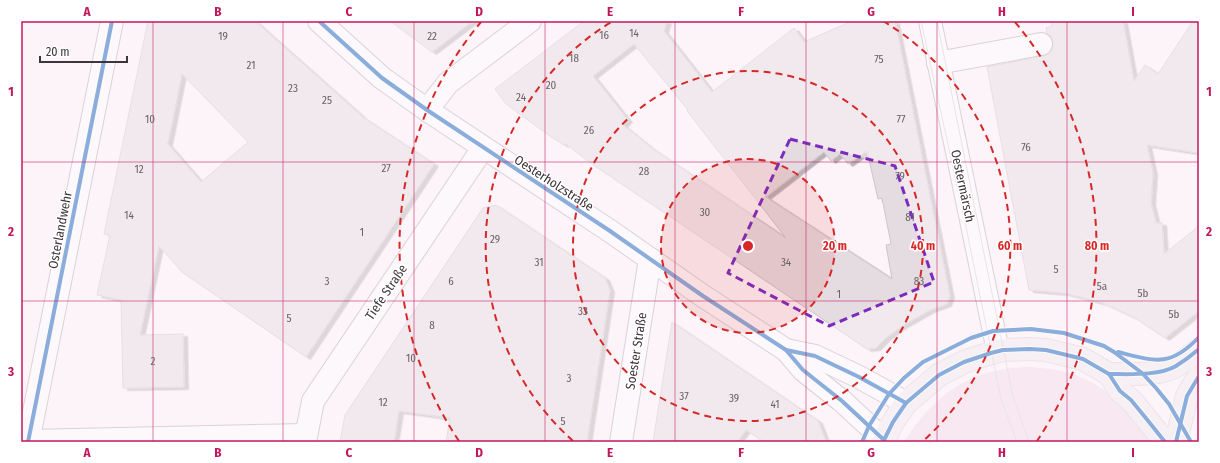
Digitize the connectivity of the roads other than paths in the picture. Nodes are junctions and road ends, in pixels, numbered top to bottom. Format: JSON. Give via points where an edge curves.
{"nodes":[{"id":1,"x":112,"y":21,"type":"edge"},
{"id":2,"x":319,"y":21,"type":"edge"},
{"id":3,"x":530,"y":21,"type":"edge"},
{"id":4,"x":930,"y":21,"type":"edge"},
{"id":5,"x":1041,"y":44,"type":"dead end"},
{"id":6,"x":938,"y":63,"type":"junction"},
{"id":7,"x":427,"y":110,"type":"junction"},
{"id":8,"x":483,"y":148,"type":"junction"},
{"id":9,"x":650,"y":259,"type":"junction"},
{"id":10,"x":1199,"y":349,"type":"edge"},
{"id":11,"x":786,"y":350,"type":"junction"},
{"id":12,"x":998,"y":351,"type":"junction"},
{"id":13,"x":1109,"y":374,"type":"junction"},
{"id":14,"x":1199,"y":376,"type":"edge"},
{"id":15,"x":906,"y":403,"type":"junction"},
{"id":16,"x":306,"y":439,"type":"edge"},
{"id":17,"x":884,"y":441,"type":"edge"},
{"id":18,"x":28,"y":442,"type":"edge"},
{"id":19,"x":621,"y":442,"type":"edge"},
{"id":20,"x":1165,"y":442,"type":"edge"},
{"id":21,"x":1176,"y":442,"type":"edge"}],
"edges":[{"from":1,"to":18,"type":"street","name":"Osterlandwehr"},
{"from":2,"to":7,"type":"street","name":"Oesterholzstraße","via":[[382,78]]},
{"from":3,"to":7,"type":"street","via":[[448,83]]},
{"from":4,"to":6,"type":"street","name":"Oestermärsch"},
{"from":5,"to":6,"type":"street"},
{"from":6,"to":12,"type":"street","name":"Oestermärsch"},
{"from":7,"to":8,"type":"street","name":"Oesterholzstraße"},
{"from":8,"to":9,"type":"street","name":"Oesterholzstraße"},
{"from":8,"to":16,"type":"street","name":"Tiefe Straße","via":[[312,401]]},
{"from":9,"to":11,"type":"street","name":"Oesterholzstraße"},
{"from":9,"to":19,"type":"street","name":"Soester Straße"},
{"from":10,"to":13,"type":"main road","via":[[1168,369],[1142,374]]},
{"from":11,"to":15,"type":"street","name":"Oesterholzstraße","via":[[815,356]]},
{"from":11,"to":17,"type":"street","name":"Oesterholzstraße","via":[[803,370],[842,401]]},
{"from":12,"to":13,"type":"main road","via":[[1046,350],[1083,359]]},
{"from":12,"to":15,"type":"main road","via":[[964,362],[939,375]]},
{"from":13,"to":20,"type":"main road","via":[[1120,391],[1131,400]]},
{"from":14,"to":21,"type":"main road","via":[[1187,396]]},
{"from":15,"to":17,"type":"main road"},
{"from":16,"to":18,"type":"street"}]}
